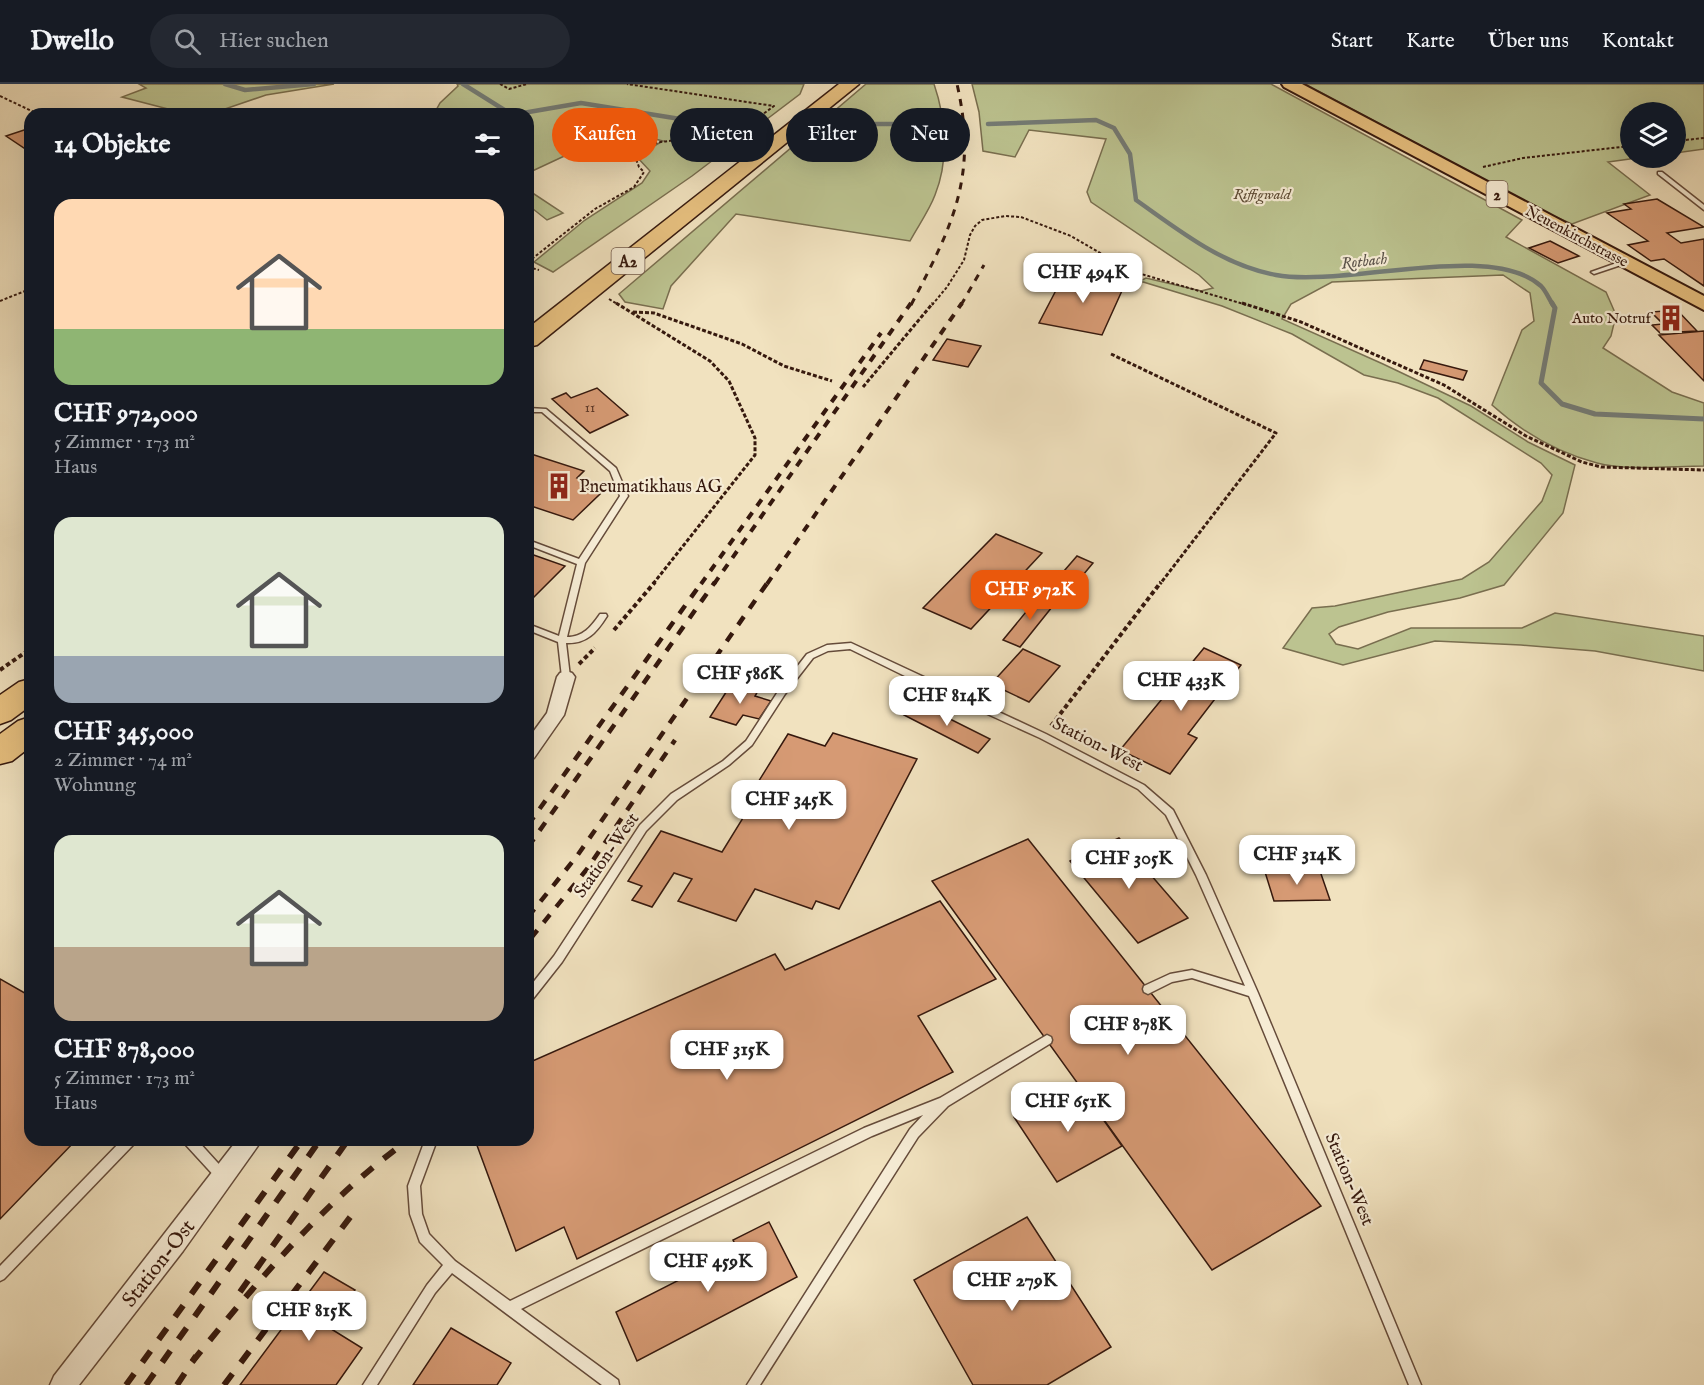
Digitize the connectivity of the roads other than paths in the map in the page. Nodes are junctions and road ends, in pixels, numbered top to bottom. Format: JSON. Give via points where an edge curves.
{"nodes":[{"id":1,"x":824,"y":84,"type":"edge"},
{"id":2,"x":850,"y":84,"type":"edge"},
{"id":3,"x":1290,"y":84,"type":"edge"},
{"id":4,"x":1660,"y":173,"type":"dead end"},
{"id":5,"x":1704,"y":208,"type":"edge"},
{"id":6,"x":1625,"y":262,"type":"junction"},
{"id":7,"x":588,"y":265,"type":"dead end"},
{"id":8,"x":1594,"y":272,"type":"dead end"},
{"id":9,"x":1704,"y":304,"type":"edge"},
{"id":10,"x":534,"y":335,"type":"edge"},
{"id":11,"x":534,"y":410,"type":"edge"},
{"id":12,"x":534,"y":544,"type":"edge"},
{"id":13,"x":581,"y":563,"type":"junction"},
{"id":14,"x":603,"y":616,"type":"dead end"},
{"id":15,"x":534,"y":629,"type":"edge"},
{"id":16,"x":562,"y":641,"type":"junction"},
{"id":17,"x":566,"y":677,"type":"joint"},
{"id":18,"x":24,"y":694,"type":"edge"},
{"id":19,"x":0,"y":712,"type":"edge"},
{"id":20,"x":24,"y":734,"type":"edge"},
{"id":21,"x":534,"y":745,"type":"edge"},
{"id":22,"x":0,"y":752,"type":"edge"},
{"id":23,"x":534,"y":989,"type":"edge"},
{"id":24,"x":1148,"y":989,"type":"dead end"},
{"id":25,"x":1253,"y":993,"type":"junction"},
{"id":26,"x":1047,"y":1040,"type":"dead end"},
{"id":27,"x":944,"y":1102,"type":"junction"},
{"id":28,"x":124,"y":1146,"type":"edge"},
{"id":29,"x":194,"y":1146,"type":"edge"},
{"id":30,"x":247,"y":1146,"type":"edge"},
{"id":31,"x":429,"y":1146,"type":"edge"},
{"id":32,"x":223,"y":1178,"type":"junction"},
{"id":33,"x":451,"y":1265,"type":"junction"},
{"id":34,"x":0,"y":1275,"type":"edge"},
{"id":35,"x":510,"y":1308,"type":"junction"},
{"id":36,"x":63,"y":1385,"type":"edge"},
{"id":37,"x":369,"y":1385,"type":"edge"},
{"id":38,"x":613,"y":1385,"type":"edge"},
{"id":39,"x":753,"y":1385,"type":"edge"},
{"id":40,"x":1415,"y":1385,"type":"edge"}],
"edges":[{"from":1,"to":7,"type":"highway","number":"A2"},
{"from":2,"to":10,"type":"highway","number":"A2"},
{"from":3,"to":6,"type":"main road","name":"Neuenkirchstrasse","number":"2"},
{"from":4,"to":5,"type":"lane"},
{"from":6,"to":8,"type":"lane"},
{"from":6,"to":9,"type":"main road","name":"Neuenkirchstrasse","number":"2"},
{"from":11,"to":13,"type":"lane","via":[[544,410],[613,470],[624,496]]},
{"from":12,"to":13,"type":"lane"},
{"from":13,"to":16,"type":"lane"},
{"from":14,"to":16,"type":"lane","via":[[594,633],[579,640]]},
{"from":15,"to":16,"type":"lane"},
{"from":16,"to":17,"type":"lane"},
{"from":17,"to":21,"type":"street","via":[[555,715]]},
{"from":18,"to":19,"type":"highway"},
{"from":20,"to":22,"type":"highway"},
{"from":23,"to":25,"type":"lane","name":"Station-West","via":[[643,828],[674,797],[726,764],[749,743],[810,656],[827,648],[851,646],[1043,736],[1141,787],[1170,813]]},
{"from":24,"to":25,"type":"lane","via":[[1170,978],[1192,974]]},
{"from":25,"to":40,"type":"lane","name":"Station-West"},
{"from":26,"to":27,"type":"lane"},
{"from":27,"to":35,"type":"lane","via":[[868,1132]]},
{"from":27,"to":39,"type":"lane","via":[[914,1133]]},
{"from":28,"to":34,"type":"lane"},
{"from":29,"to":32,"type":"lane"},
{"from":30,"to":32,"type":"street","name":"Station-Ost"},
{"from":31,"to":33,"type":"lane","via":[[414,1186],[417,1214],[423,1238]]},
{"from":32,"to":36,"type":"street","name":"Station-Ost"},
{"from":33,"to":35,"type":"lane"},
{"from":33,"to":37,"type":"lane"},
{"from":35,"to":38,"type":"lane"}]}
